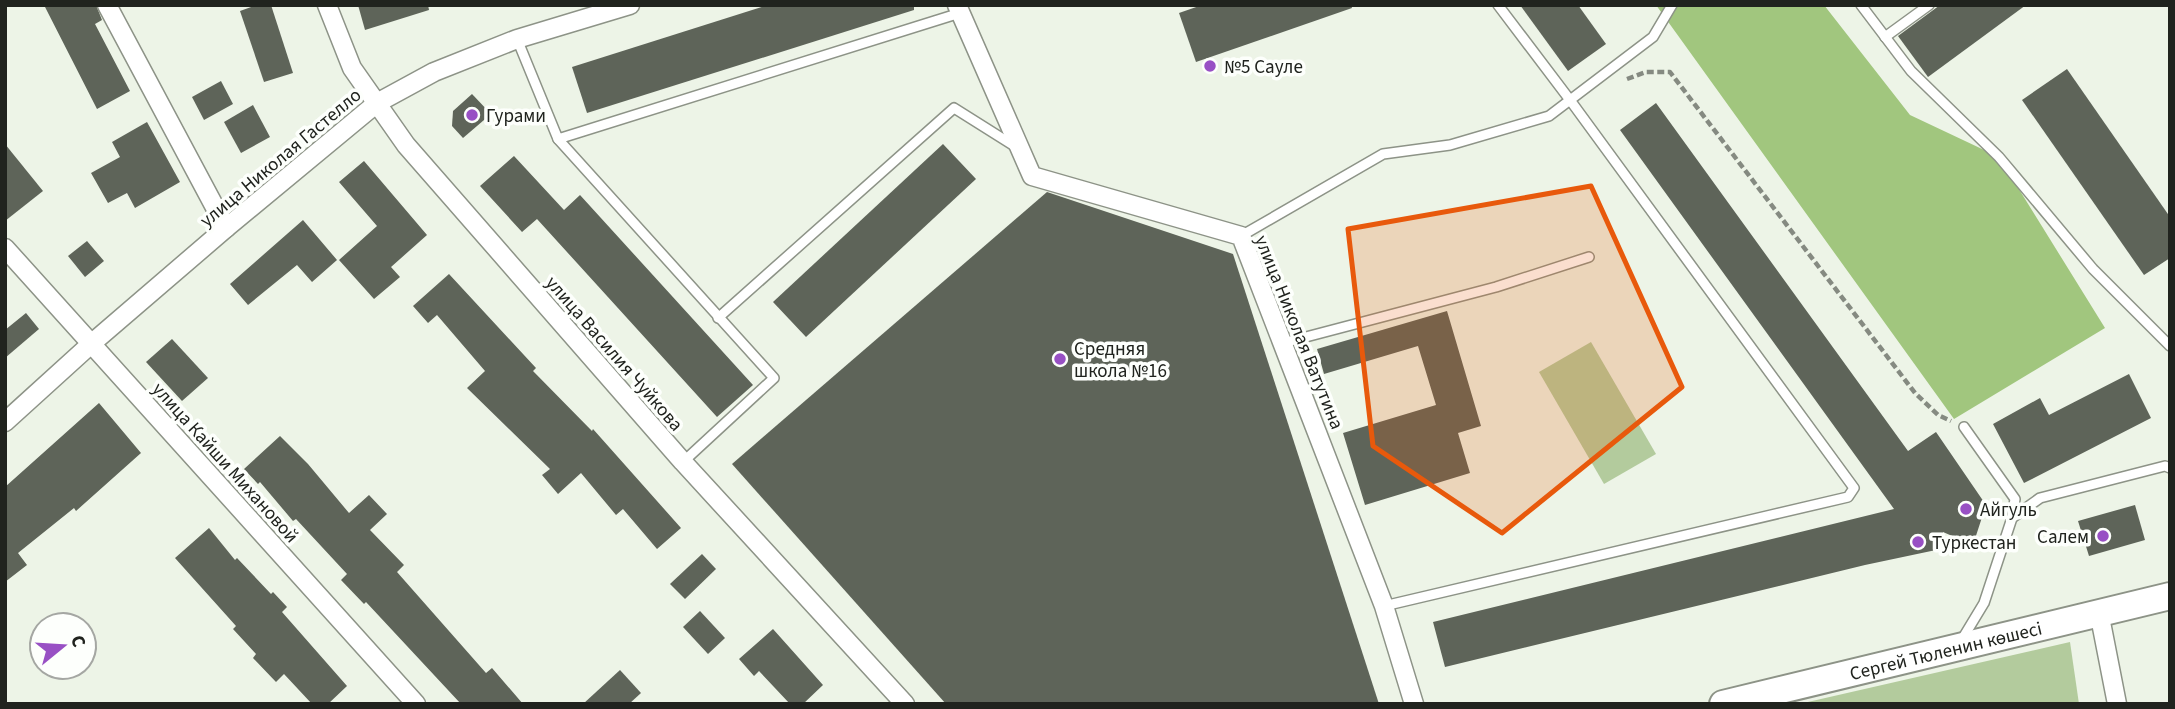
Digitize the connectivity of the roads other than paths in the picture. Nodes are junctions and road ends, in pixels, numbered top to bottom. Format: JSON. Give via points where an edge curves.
{"nodes":[{"id":1,"x":107,"y":5,"type":"edge"},
{"id":2,"x":327,"y":5,"type":"edge"},
{"id":3,"x":630,"y":5,"type":"edge"},
{"id":4,"x":1498,"y":5,"type":"edge"},
{"id":5,"x":1672,"y":5,"type":"edge"},
{"id":6,"x":1861,"y":5,"type":"edge"},
{"id":7,"x":1929,"y":5,"type":"edge"},
{"id":8,"x":959,"y":9,"type":"edge"},
{"id":9,"x":1885,"y":37,"type":"junction"},
{"id":10,"x":517,"y":39,"type":"junction"},
{"id":11,"x":1570,"y":100,"type":"junction"},
{"id":12,"x":377,"y":103,"type":"junction"},
{"id":13,"x":558,"y":139,"type":"junction"},
{"id":14,"x":1023,"y":151,"type":"junction"},
{"id":15,"x":226,"y":228,"type":"junction"},
{"id":16,"x":1241,"y":236,"type":"junction"},
{"id":17,"x":5,"y":248,"type":"edge"},
{"id":18,"x":1589,"y":257,"type":"dead end"},
{"id":19,"x":719,"y":318,"type":"junction"},
{"id":20,"x":1283,"y":343,"type":"junction"},
{"id":21,"x":91,"y":344,"type":"junction"},
{"id":22,"x":2170,"y":346,"type":"edge"},
{"id":23,"x":5,"y":422,"type":"edge"},
{"id":24,"x":1964,"y":427,"type":"road end"},
{"id":25,"x":683,"y":462,"type":"junction"},
{"id":26,"x":2170,"y":468,"type":"edge"},
{"id":27,"x":2012,"y":518,"type":"junction"},
{"id":28,"x":2170,"y":596,"type":"edge"},
{"id":29,"x":1384,"y":606,"type":"junction"},
{"id":30,"x":2099,"y":612,"type":"junction"},
{"id":31,"x":1959,"y":646,"type":"junction"},
{"id":32,"x":416,"y":704,"type":"edge"},
{"id":33,"x":905,"y":704,"type":"edge"},
{"id":34,"x":1414,"y":704,"type":"edge"},
{"id":35,"x":1723,"y":704,"type":"edge"},
{"id":36,"x":2117,"y":704,"type":"edge"}],
"edges":[{"from":1,"to":15,"type":"street"},
{"from":2,"to":12,"type":"street","name":"улица Василия Чуйкова","via":[[352,68]]},
{"from":3,"to":10,"type":"street","name":"улица Николая Гастелло"},
{"from":4,"to":11,"type":"lane"},
{"from":5,"to":11,"type":"lane","via":[[1654,37]]},
{"from":6,"to":9,"type":"lane"},
{"from":7,"to":9,"type":"lane"},
{"from":8,"to":13,"type":"lane"},
{"from":8,"to":14,"type":"street","name":"улица Николая Ватутина"},
{"from":9,"to":22,"type":"lane","via":[[1911,71],[1999,157],[2093,269]]},
{"from":10,"to":12,"type":"street","name":"улица Николая Гастелло","via":[[434,72]]},
{"from":10,"to":13,"type":"lane"},
{"from":11,"to":16,"type":"lane","via":[[1549,116],[1450,145],[1383,154]]},
{"from":11,"to":29,"type":"lane","via":[[1854,488],[1848,497]]},
{"from":12,"to":15,"type":"street","name":"улица Николая Гастелло"},
{"from":12,"to":25,"type":"street","name":"улица Василия Чуйкова","via":[[406,145]]},
{"from":13,"to":19,"type":"lane"},
{"from":14,"to":16,"type":"street","name":"улица Николая Ватутина","via":[[1032,176]]},
{"from":14,"to":19,"type":"lane","via":[[954,108]]},
{"from":15,"to":21,"type":"street","name":"улица Николая Гастелло"},
{"from":16,"to":20,"type":"street","name":"улица Николая Ватутина"},
{"from":17,"to":21,"type":"street","name":"улица Кайши Михановой"},
{"from":18,"to":20,"type":"lane","via":[[1496,287]]},
{"from":19,"to":25,"type":"lane","via":[[774,378]]},
{"from":20,"to":29,"type":"street","name":"улица Николая Ватутина"},
{"from":21,"to":23,"type":"street","name":"улица Николая Гастелло"},
{"from":21,"to":32,"type":"street","name":"улица Кайши Михановой"},
{"from":24,"to":27,"type":"lane","via":[[2015,499]]},
{"from":25,"to":33,"type":"street","name":"улица Василия Чуйкова"},
{"from":26,"to":27,"type":"lane","via":[[2040,498]]},
{"from":27,"to":31,"type":"lane","via":[[1984,603]]},
{"from":28,"to":30,"type":"main road","name":"Сергей Тюленин көшесі"},
{"from":29,"to":34,"type":"street","name":"улица Николая Ватутина"},
{"from":30,"to":31,"type":"main road","name":"Сергей Тюленин көшесі"},
{"from":30,"to":36,"type":"street"},
{"from":31,"to":35,"type":"main road","name":"Сергей Тюленин көшесі"}]}
